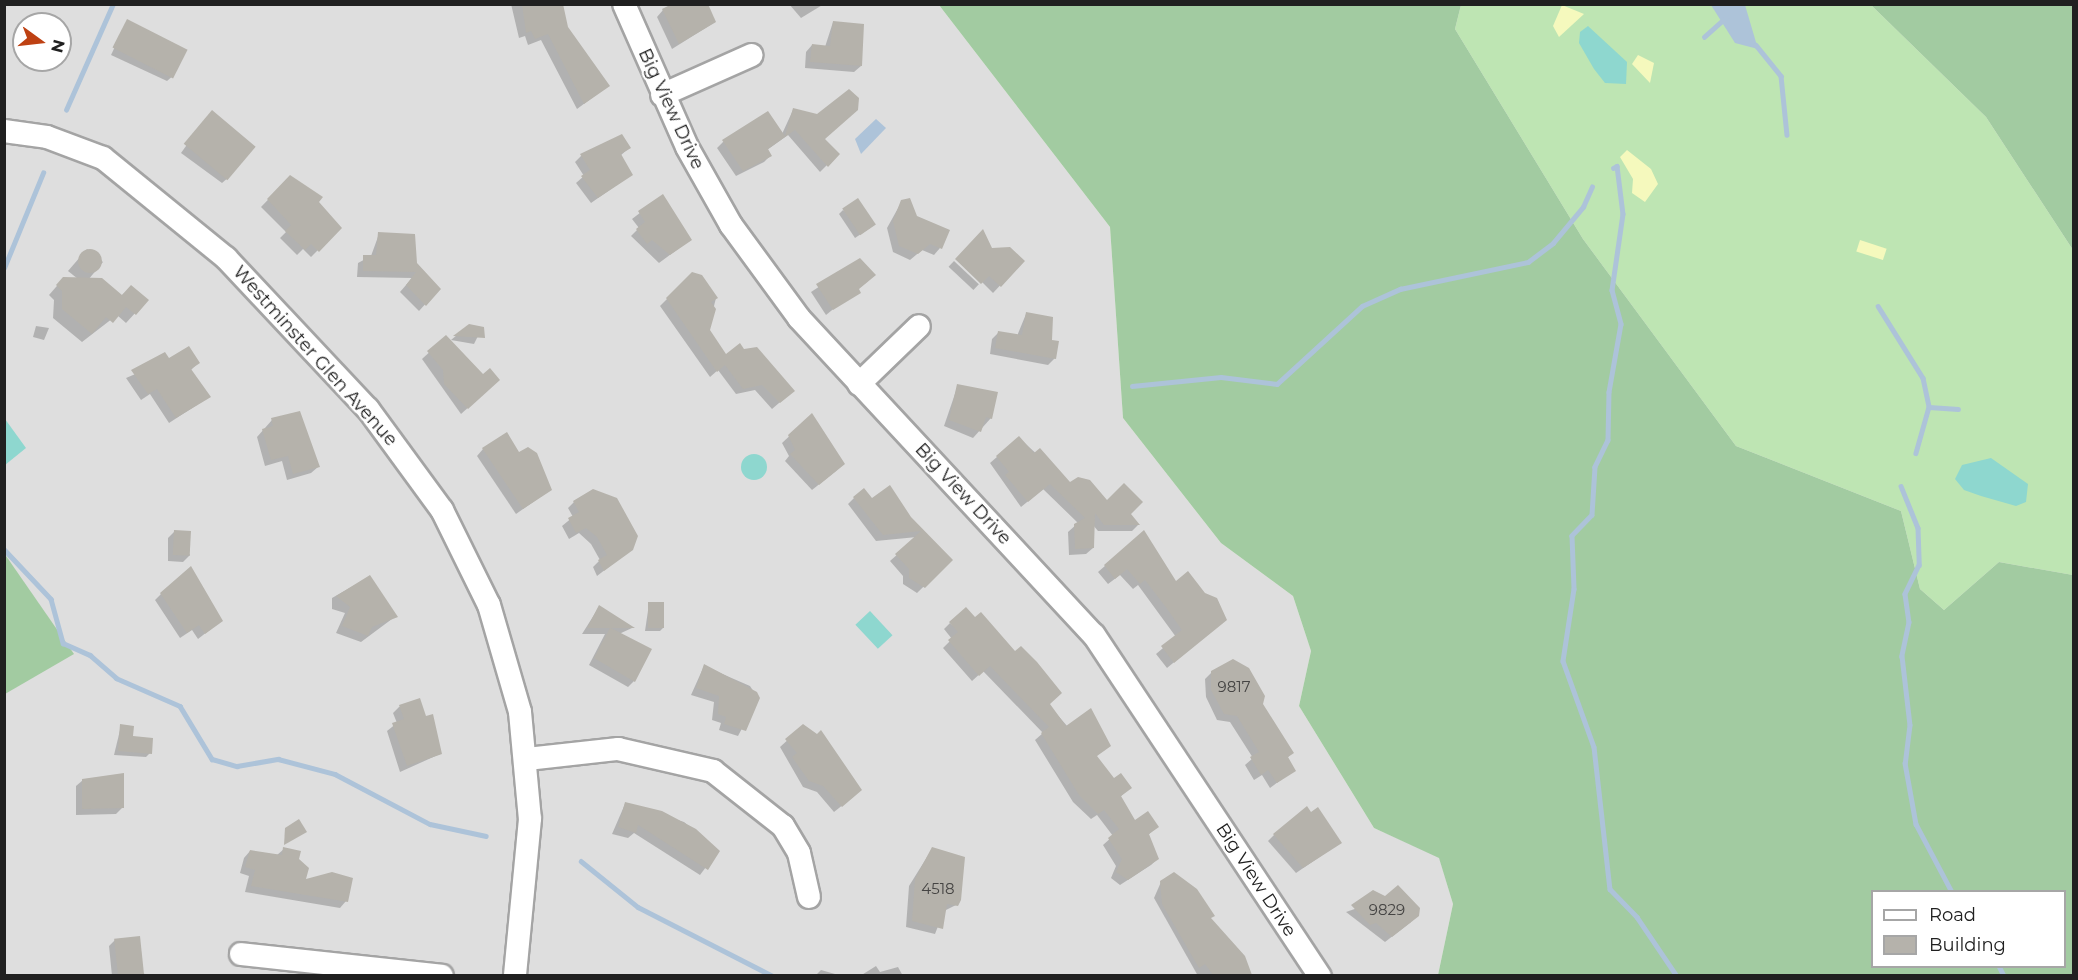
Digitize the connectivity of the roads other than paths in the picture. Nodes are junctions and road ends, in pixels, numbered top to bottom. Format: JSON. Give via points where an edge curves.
{"nodes":[{"id":1,"x":624,"y":4,"type":"edge"},
{"id":2,"x":752,"y":55,"type":"dead end"},
{"id":3,"x":662,"y":95,"type":"junction"},
{"id":4,"x":4,"y":131,"type":"edge"},
{"id":5,"x":919,"y":326,"type":"dead end"},
{"id":6,"x":859,"y":384,"type":"junction"},
{"id":7,"x":527,"y":759,"type":"junction"},
{"id":8,"x":810,"y":897,"type":"dead end"},
{"id":9,"x":241,"y":954,"type":"dead end"},
{"id":10,"x":442,"y":975,"type":"edge"},
{"id":11,"x":515,"y":975,"type":"edge"},
{"id":12,"x":1320,"y":975,"type":"edge"}],
"edges":[{"from":1,"to":3,"type":"street","name":"Big View Drive"},
{"from":2,"to":3,"type":"street"},
{"from":3,"to":6,"type":"street","name":"Big View Drive","via":[[731,225],[799,318]]},
{"from":4,"to":7,"type":"street","name":"Westminster Glen Avenue","via":[[75,145],[125,173],[256,286],[368,409],[424,482],[478,579],[499,633]]},
{"from":5,"to":6,"type":"street"},
{"from":6,"to":12,"type":"street","name":"Big View Drive","via":[[1094,635]]},
{"from":7,"to":8,"type":"street","via":[[618,749],[713,771],[783,826],[799,853]]},
{"from":7,"to":11,"type":"street","name":"Westminster Glen Avenue","via":[[529,859]]},
{"from":9,"to":10,"type":"street"}]}
